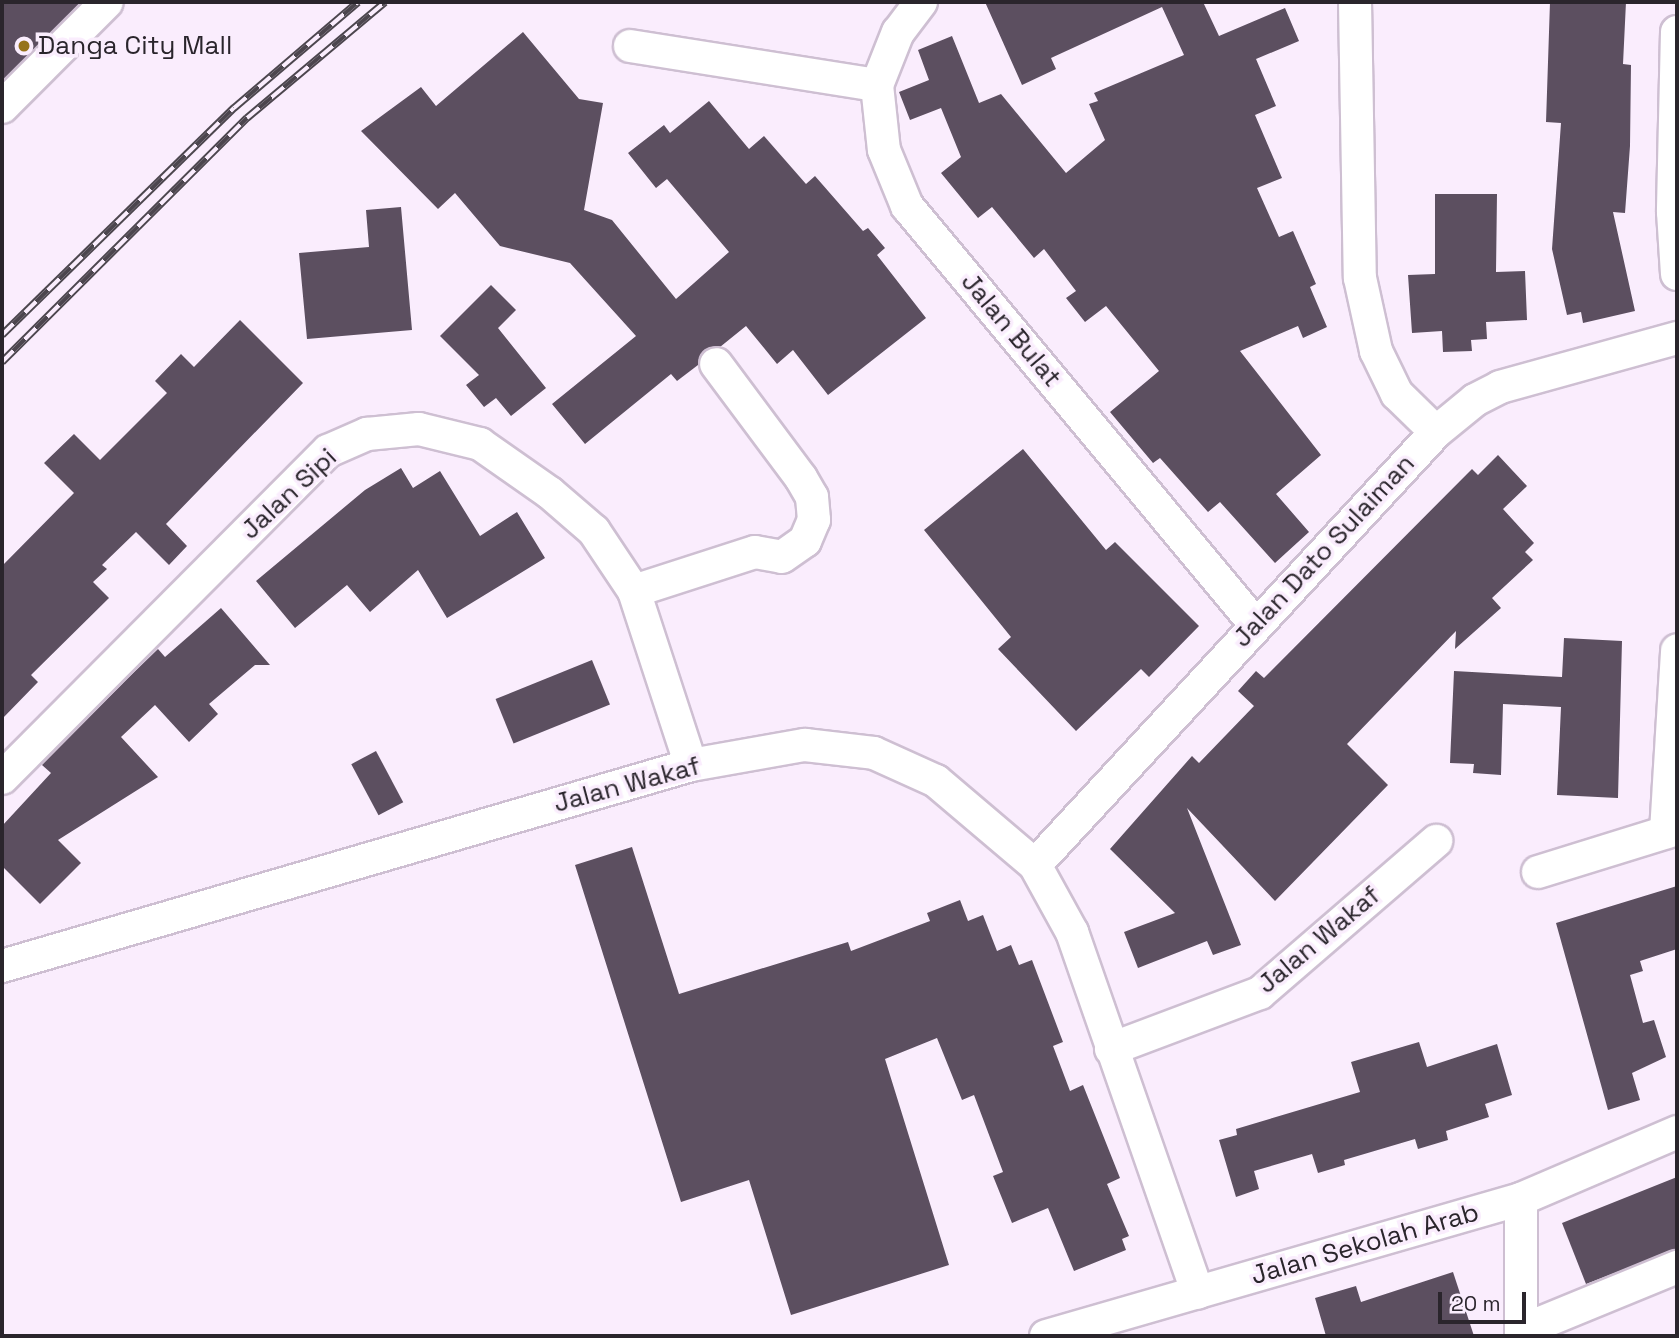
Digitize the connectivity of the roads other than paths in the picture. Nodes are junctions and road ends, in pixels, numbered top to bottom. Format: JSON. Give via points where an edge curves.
{"nodes":[{"id":1,"x":107,"y":2,"type":"edge"},
{"id":2,"x":922,"y":2,"type":"edge"},
{"id":3,"x":1355,"y":2,"type":"edge"},
{"id":4,"x":1677,"y":32,"type":"edge"},
{"id":5,"x":1677,"y":43,"type":"edge"},
{"id":6,"x":629,"y":47,"type":"dead end"},
{"id":7,"x":877,"y":86,"type":"junction"},
{"id":8,"x":2,"y":107,"type":"edge"},
{"id":9,"x":1677,"y":274,"type":"edge"},
{"id":10,"x":1677,"y":338,"type":"edge"},
{"id":11,"x":716,"y":364,"type":"dead end"},
{"id":12,"x":1436,"y":432,"type":"junction"},
{"id":13,"x":634,"y":591,"type":"junction"},
{"id":14,"x":1255,"y":624,"type":"junction"},
{"id":15,"x":1677,"y":650,"type":"edge"},
{"id":16,"x":691,"y":765,"type":"junction"},
{"id":17,"x":2,"y":778,"type":"edge"},
{"id":18,"x":1672,"y":830,"type":"edge"},
{"id":19,"x":1436,"y":841,"type":"dead end"},
{"id":20,"x":1035,"y":865,"type":"junction"},
{"id":21,"x":1538,"y":872,"type":"dead end"},
{"id":22,"x":2,"y":965,"type":"edge"},
{"id":23,"x":1111,"y":1049,"type":"junction"},
{"id":24,"x":1677,"y":1132,"type":"edge"},
{"id":25,"x":1521,"y":1199,"type":"junction"},
{"id":26,"x":1677,"y":1267,"type":"edge"},
{"id":27,"x":1198,"y":1293,"type":"junction"},
{"id":28,"x":1521,"y":1333,"type":"edge"},
{"id":29,"x":1046,"y":1336,"type":"edge"}],
"edges":[{"from":1,"to":8,"type":"street"},
{"from":2,"to":7,"type":"street","name":"Jalan Bulat","via":[[898,32]]},
{"from":3,"to":12,"type":"street","via":[[1360,278],[1376,351],[1397,394]]},
{"from":4,"to":5,"type":"street"},
{"from":5,"to":9,"type":"street","via":[[1673,212]]},
{"from":6,"to":7,"type":"street"},
{"from":7,"to":14,"type":"street","name":"Jalan Bulat","via":[[884,150],[907,206]]},
{"from":10,"to":12,"type":"street","name":"Jalan Dato Sulaiman","via":[[1500,387],[1475,400]]},
{"from":11,"to":13,"type":"street","via":[[801,478],[812,497],[814,520],[805,541],[782,557],[755,552]]},
{"from":12,"to":14,"type":"street","name":"Jalan Dato Sulaiman"},
{"from":13,"to":16,"type":"street","name":"Jalan Sipi"},
{"from":13,"to":17,"type":"street","name":"Jalan Sipi","via":[[594,531],[550,492],[480,444],[419,429],[367,434],[328,451]]},
{"from":14,"to":20,"type":"street","name":"Jalan Dato Sulaiman"},
{"from":15,"to":18,"type":"street"},
{"from":16,"to":20,"type":"street","name":"Jalan Wakaf","via":[[804,745],[874,752],[936,781]]},
{"from":16,"to":22,"type":"street","name":"Jalan Wakaf"},
{"from":18,"to":21,"type":"street"},
{"from":19,"to":23,"type":"street","name":"Jalan Wakaf","via":[[1259,993]]},
{"from":20,"to":23,"type":"street","name":"Jalan Wakaf","via":[[1072,932]]},
{"from":23,"to":27,"type":"street","name":"Jalan Wakaf"},
{"from":24,"to":25,"type":"street","name":"Jalan Sekolah Arab"},
{"from":25,"to":27,"type":"street","name":"Jalan Sekolah Arab"},
{"from":25,"to":28,"type":"street"},
{"from":26,"to":28,"type":"street"},
{"from":27,"to":29,"type":"street","name":"Jalan Sekolah Arab"}]}
